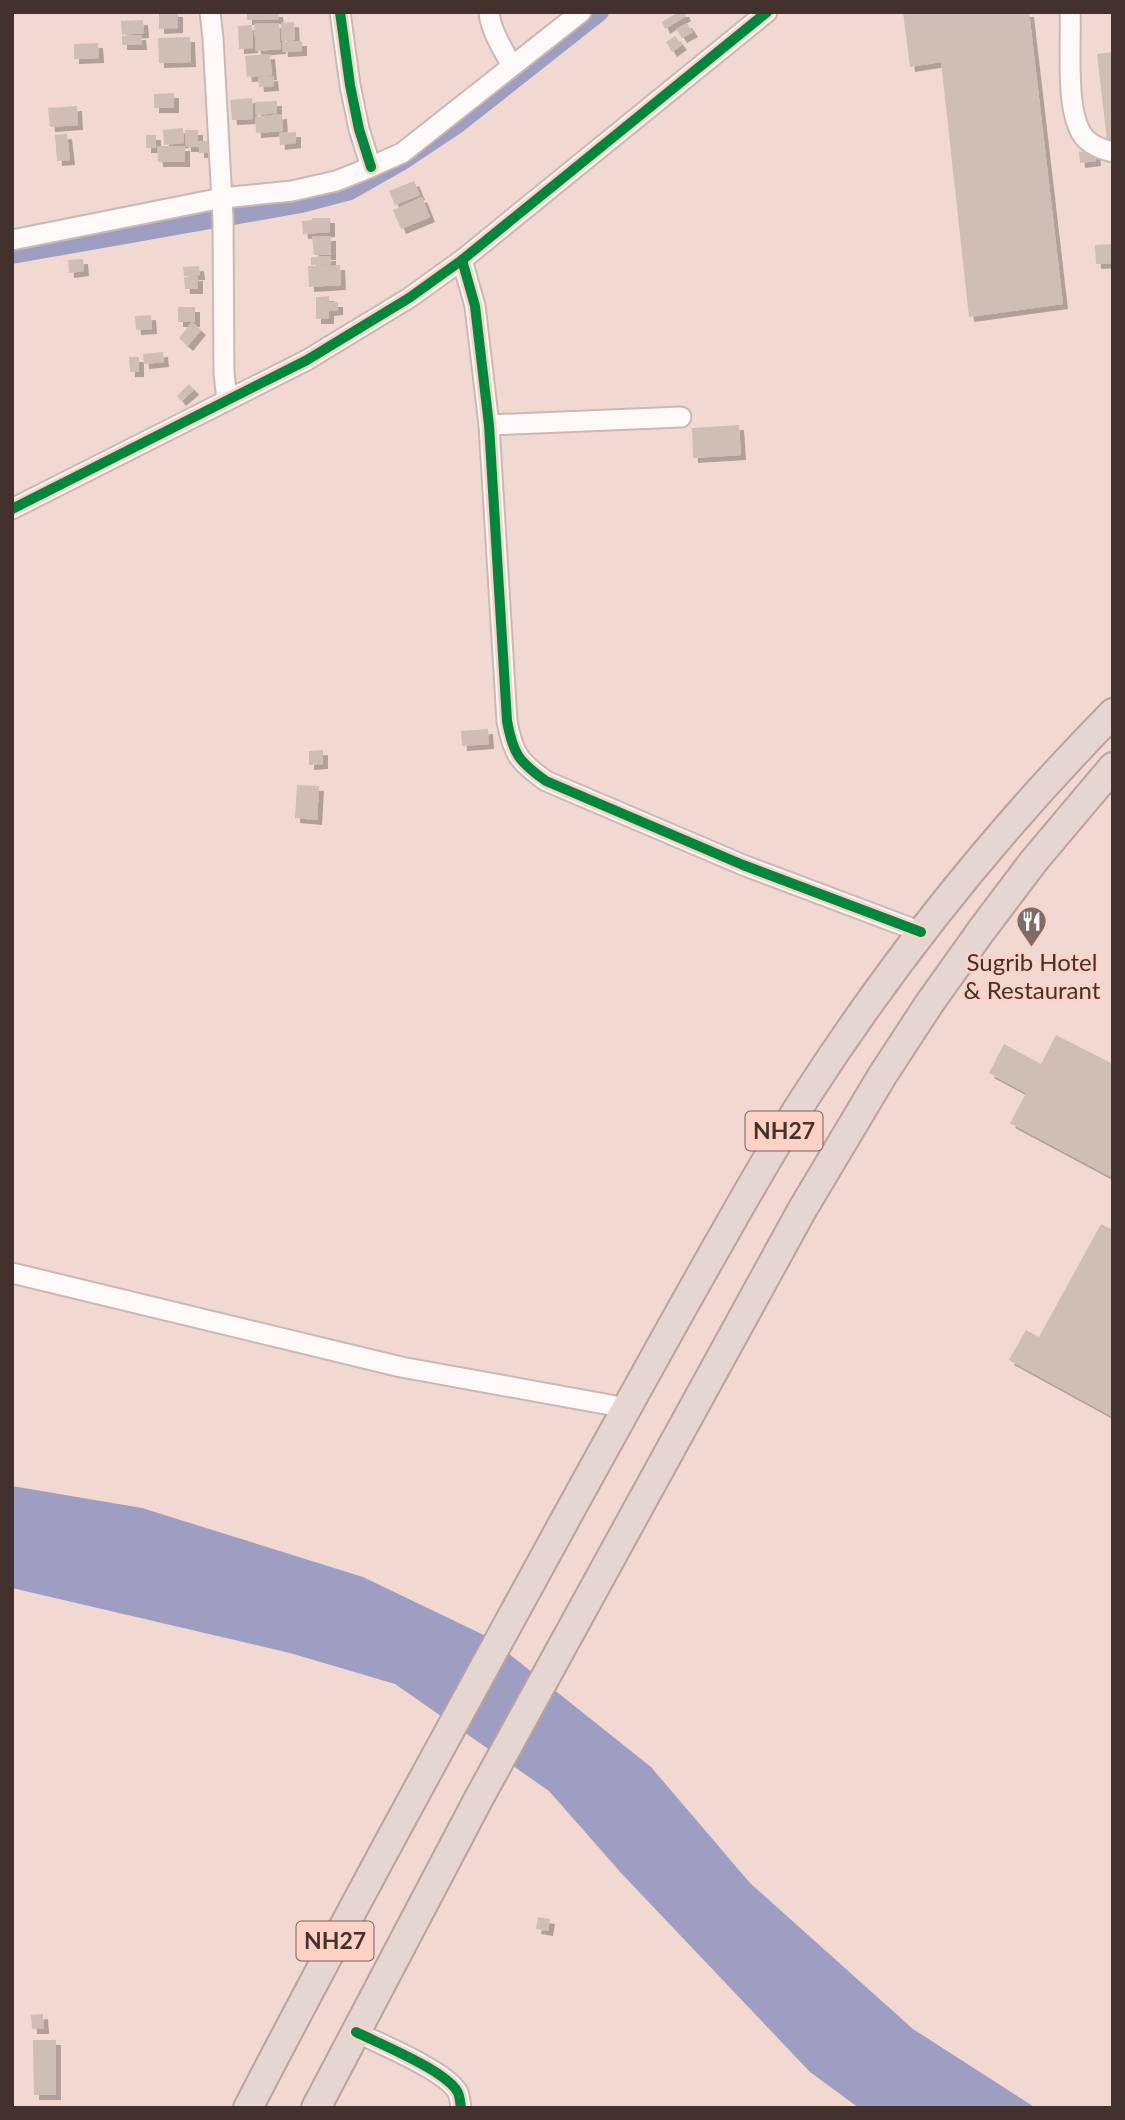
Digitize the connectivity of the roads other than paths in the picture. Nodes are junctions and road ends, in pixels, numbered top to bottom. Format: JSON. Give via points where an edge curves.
{"nodes":[{"id":1,"x":210,"y":12,"type":"edge"},
{"id":2,"x":340,"y":12,"type":"edge"},
{"id":3,"x":489,"y":12,"type":"edge"},
{"id":4,"x":581,"y":12,"type":"edge"},
{"id":5,"x":767,"y":12,"type":"edge"},
{"id":6,"x":1070,"y":12,"type":"edge"},
{"id":7,"x":512,"y":66,"type":"junction"},
{"id":8,"x":1113,"y":152,"type":"edge"},
{"id":9,"x":371,"y":167,"type":"junction"},
{"id":10,"x":222,"y":198,"type":"junction"},
{"id":11,"x":12,"y":240,"type":"edge"},
{"id":12,"x":461,"y":260,"type":"junction"},
{"id":13,"x":227,"y":400,"type":"junction"},
{"id":14,"x":681,"y":417,"type":"dead end"},
{"id":15,"x":489,"y":425,"type":"junction"},
{"id":16,"x":12,"y":509,"type":"edge"},
{"id":17,"x":1113,"y":713,"type":"edge"},
{"id":18,"x":1113,"y":767,"type":"edge"},
{"id":19,"x":921,"y":932,"type":"junction"},
{"id":20,"x":12,"y":1273,"type":"edge"},
{"id":21,"x":626,"y":1408,"type":"junction"},
{"id":22,"x":356,"y":2032,"type":"junction"},
{"id":23,"x":248,"y":2108,"type":"edge"},
{"id":24,"x":316,"y":2108,"type":"edge"},
{"id":25,"x":461,"y":2108,"type":"edge"}],
"edges":[{"from":1,"to":10,"type":"street"},
{"from":2,"to":9,"type":"street","via":[[359,129]]},
{"from":3,"to":7,"type":"street"},
{"from":4,"to":7,"type":"street"},
{"from":5,"to":12,"type":"street"},
{"from":6,"to":8,"type":"street","via":[[1075,120],[1087,141]]},
{"from":7,"to":9,"type":"street","via":[[402,153]]},
{"from":9,"to":10,"type":"street","via":[[337,181],[292,191]]},
{"from":10,"to":11,"type":"street"},
{"from":10,"to":13,"type":"street"},
{"from":12,"to":13,"type":"street","via":[[409,298],[307,360]]},
{"from":12,"to":15,"type":"street","via":[[475,306]]},
{"from":13,"to":16,"type":"street"},
{"from":14,"to":15,"type":"street"},
{"from":15,"to":19,"type":"street","via":[[507,721],[511,745],[525,766],[546,781],[743,865]]},
{"from":17,"to":19,"type":"highway","number":"NH27","via":[[996,841]]},
{"from":18,"to":22,"type":"highway","number":"NH27","via":[[981,931],[882,1076],[802,1210]]},
{"from":19,"to":21,"type":"highway","number":"NH27","via":[[772,1149]]},
{"from":20,"to":21,"type":"street","via":[[401,1367]]},
{"from":21,"to":23,"type":"highway","number":"NH27"},
{"from":22,"to":24,"type":"highway","number":"NH27"},
{"from":22,"to":25,"type":"street","via":[[438,2074],[457,2092]]}]}
